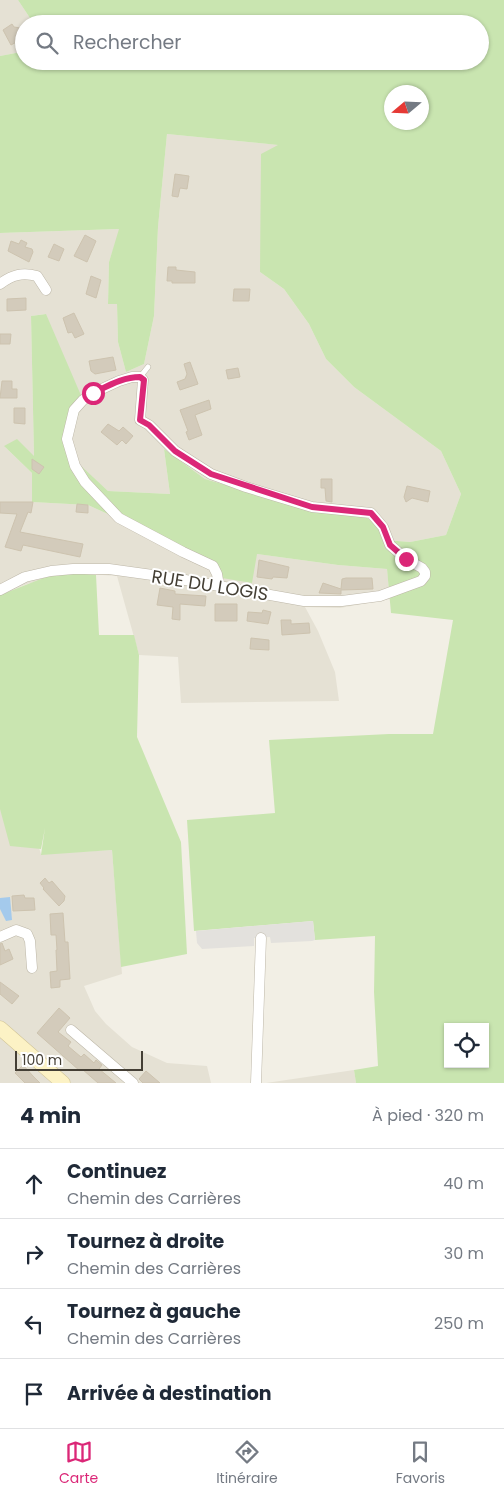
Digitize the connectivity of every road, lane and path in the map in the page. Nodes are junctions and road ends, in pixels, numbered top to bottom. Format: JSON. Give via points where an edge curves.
{"nodes":[{"id":1,"x":0,"y":284,"type":"edge"},
{"id":2,"x":46,"y":290,"type":"dead end"},
{"id":3,"x":148,"y":367,"type":"dead end"},
{"id":4,"x":140,"y":377,"type":"junction"},
{"id":5,"x":219,"y":586,"type":"junction"},
{"id":6,"x":0,"y":590,"type":"edge"},
{"id":7,"x":0,"y":937,"type":"edge"},
{"id":8,"x":261,"y":938,"type":"dead end"},
{"id":9,"x":32,"y":968,"type":"dead end"},
{"id":10,"x":0,"y":1028,"type":"edge"},
{"id":11,"x":71,"y":1030,"type":"dead end"},
{"id":12,"x":63,"y":1083,"type":"edge"},
{"id":13,"x":133,"y":1083,"type":"edge"},
{"id":14,"x":256,"y":1083,"type":"edge"}],
"edges":[{"from":1,"to":2,"type":"street","via":[[17,275],[28,274],[37,276]]},
{"from":3,"to":4,"type":"lane"},
{"from":4,"to":5,"type":"street","via":[[119,381],[93,393],[74,410],[67,439],[75,466],[84,482],[119,518],[212,566]]},
{"from":4,"to":5,"type":"street","name":"RUE DU LOGIS","via":[[144,380],[140,420],[175,451],[211,474],[246,487],[312,507],[371,513],[383,527],[390,545],[425,572],[421,581],[380,596],[328,601]]},
{"from":5,"to":6,"type":"street","name":"RUE DU LOGIS","via":[[110,569],[73,569],[25,576]]},
{"from":7,"to":9,"type":"street","via":[[16,930],[27,934]]},
{"from":8,"to":14,"type":"street"},
{"from":10,"to":12,"type":"main road"},
{"from":11,"to":13,"type":"street"}]}
